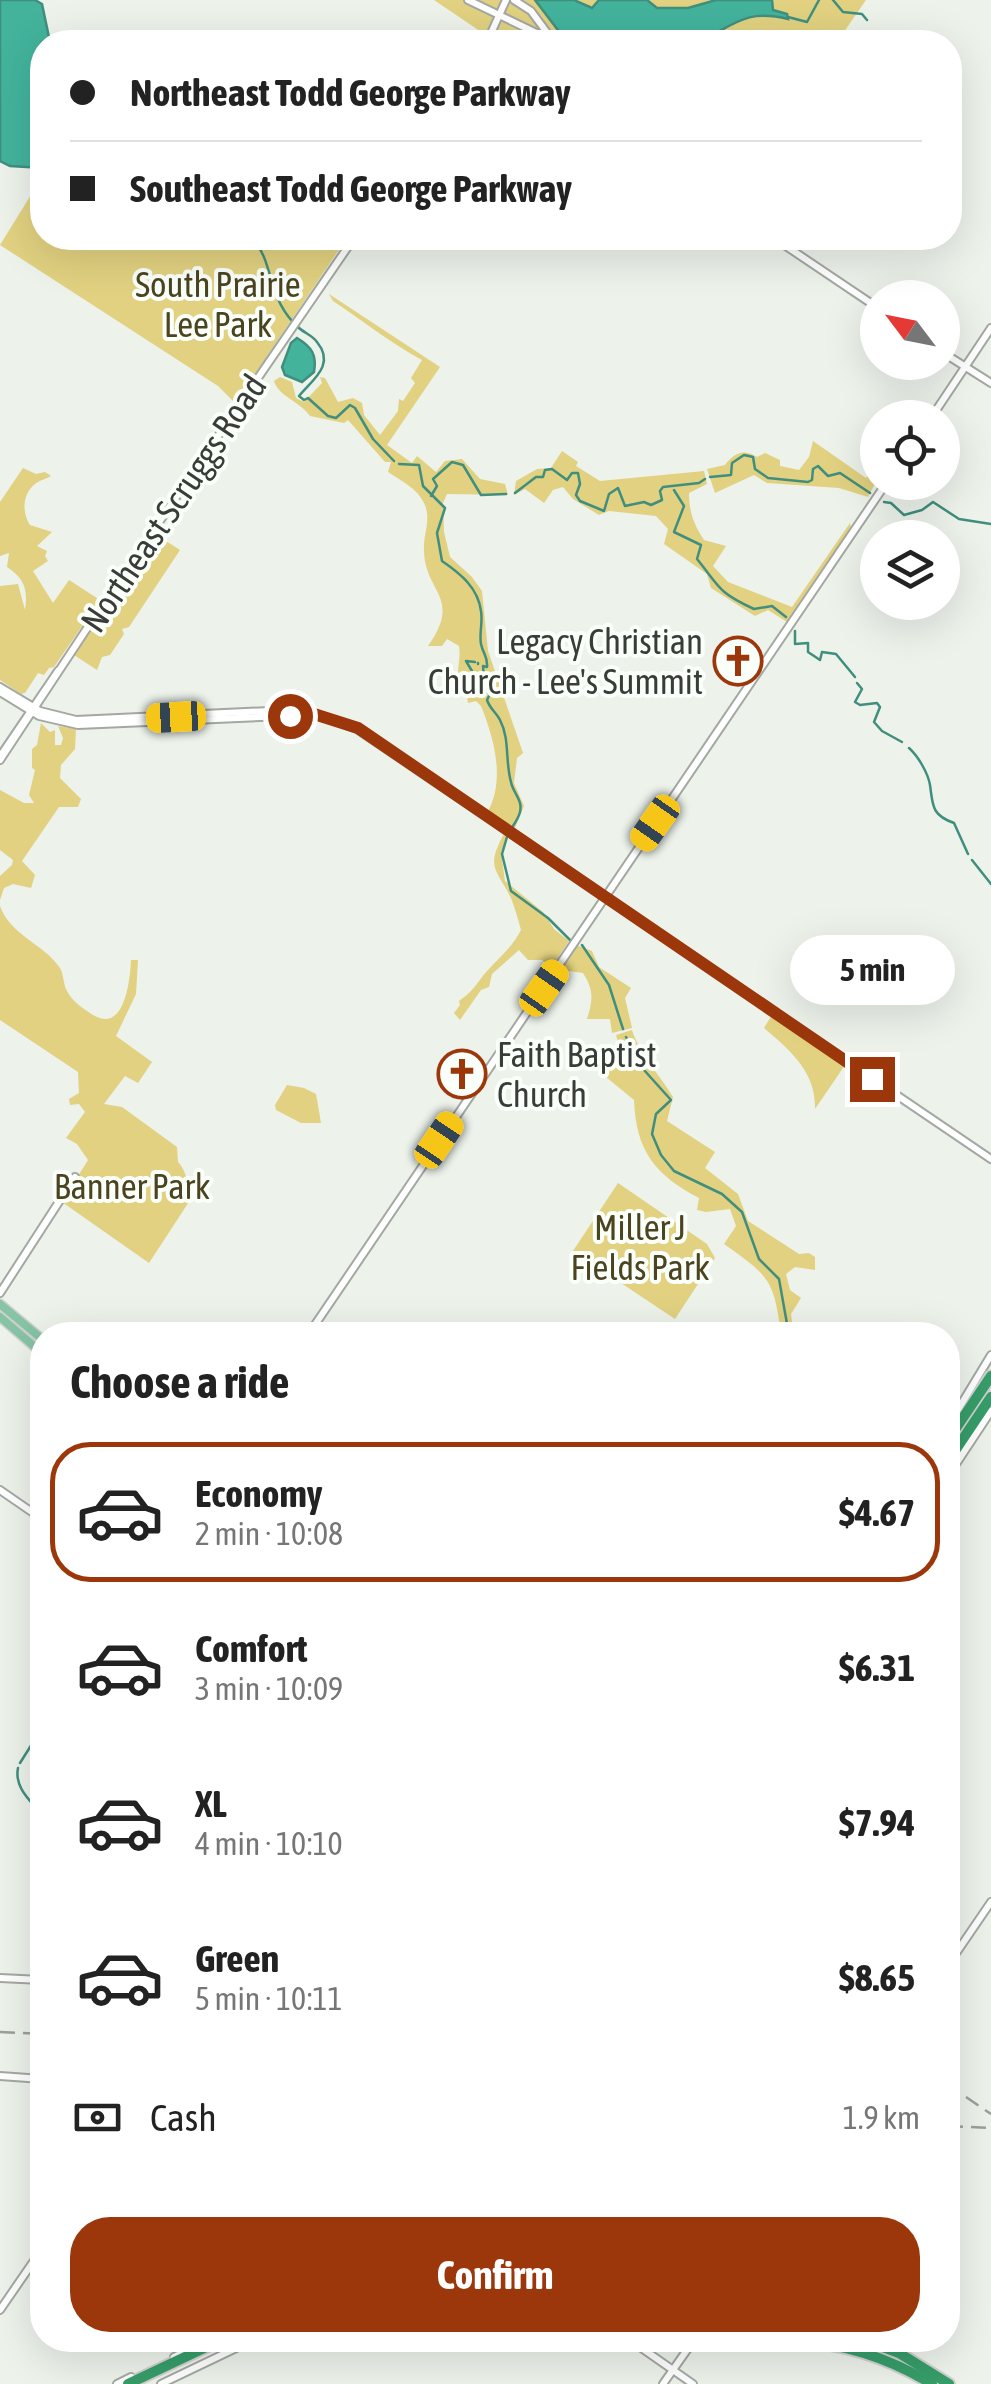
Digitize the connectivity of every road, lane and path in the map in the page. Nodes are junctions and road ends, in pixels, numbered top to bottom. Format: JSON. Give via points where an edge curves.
{"nodes":[{"id":1,"x":468,"y":0,"type":"edge"},
{"id":2,"x":506,"y":0,"type":"edge"},
{"id":3,"x":514,"y":0,"type":"edge"},
{"id":4,"x":500,"y":16,"type":"junction"},
{"id":5,"x":492,"y":30,"type":"edge"},
{"id":6,"x":530,"y":30,"type":"edge"},
{"id":7,"x":546,"y":30,"type":"edge"},
{"id":8,"x":346,"y":250,"type":"edge"},
{"id":9,"x":792,"y":250,"type":"edge"},
{"id":10,"x":860,"y":296,"type":"edge"},
{"id":11,"x":991,"y":328,"type":"edge"},
{"id":12,"x":960,"y":364,"type":"edge"},
{"id":13,"x":965,"y":367,"type":"junction"},
{"id":14,"x":991,"y":385,"type":"edge"},
{"id":15,"x":943,"y":400,"type":"edge"},
{"id":16,"x":875,"y":500,"type":"edge"},
{"id":17,"x":0,"y":690,"type":"edge"},
{"id":18,"x":33,"y":710,"type":"junction"},
{"id":19,"x":0,"y":758,"type":"edge"},
{"id":20,"x":604,"y":896,"type":"junction"},
{"id":21,"x":991,"y":1159,"type":"edge"},
{"id":22,"x":76,"y":1177,"type":"dead end"},
{"id":23,"x":0,"y":1293,"type":"edge"},
{"id":24,"x":0,"y":1304,"type":"edge"},
{"id":25,"x":0,"y":1316,"type":"edge"},
{"id":26,"x":317,"y":1322,"type":"edge"},
{"id":27,"x":30,"y":1330,"type":"edge"},
{"id":28,"x":30,"y":1342,"type":"edge"},
{"id":29,"x":991,"y":1355,"type":"edge"},
{"id":30,"x":991,"y":1376,"type":"edge"},
{"id":31,"x":991,"y":1397,"type":"edge"},
{"id":32,"x":960,"y":1406,"type":"edge"},
{"id":33,"x":991,"y":1412,"type":"edge"},
{"id":34,"x":960,"y":1422,"type":"edge"},
{"id":35,"x":960,"y":1443,"type":"edge"},
{"id":36,"x":960,"y":1458,"type":"edge"},
{"id":37,"x":0,"y":1490,"type":"edge"},
{"id":38,"x":30,"y":1511,"type":"edge"},
{"id":39,"x":991,"y":1902,"type":"edge"},
{"id":40,"x":960,"y":1947,"type":"edge"},
{"id":41,"x":0,"y":1978,"type":"edge"},
{"id":42,"x":30,"y":1979,"type":"edge"},
{"id":43,"x":0,"y":2076,"type":"edge"},
{"id":44,"x":30,"y":2077,"type":"edge"},
{"id":45,"x":30,"y":2266,"type":"edge"},
{"id":46,"x":0,"y":2310,"type":"edge"},
{"id":47,"x":184,"y":2352,"type":"edge"},
{"id":48,"x":196,"y":2352,"type":"edge"},
{"id":49,"x":208,"y":2352,"type":"edge"},
{"id":50,"x":228,"y":2352,"type":"edge"},
{"id":51,"x":647,"y":2352,"type":"edge"},
{"id":52,"x":686,"y":2352,"type":"edge"},
{"id":53,"x":866,"y":2352,"type":"edge"},
{"id":54,"x":896,"y":2352,"type":"edge"},
{"id":55,"x":673,"y":2370,"type":"junction"},
{"id":56,"x":117,"y":2384,"type":"edge"},
{"id":57,"x":128,"y":2384,"type":"edge"},
{"id":58,"x":142,"y":2384,"type":"edge"},
{"id":59,"x":162,"y":2384,"type":"edge"},
{"id":60,"x":663,"y":2384,"type":"edge"},
{"id":61,"x":693,"y":2384,"type":"edge"},
{"id":62,"x":932,"y":2384,"type":"edge"},
{"id":63,"x":950,"y":2384,"type":"edge"}],
"edges":[{"from":1,"to":4,"type":"street"},
{"from":2,"to":4,"type":"street"},
{"from":3,"to":7,"type":"street"},
{"from":4,"to":5,"type":"street"},
{"from":4,"to":6,"type":"street"},
{"from":8,"to":18,"type":"street","name":"Northeast Scruggs Road"},
{"from":9,"to":10,"type":"street"},
{"from":11,"to":13,"type":"street"},
{"from":12,"to":13,"type":"street"},
{"from":13,"to":14,"type":"street"},
{"from":13,"to":15,"type":"street"},
{"from":16,"to":20,"type":"street"},
{"from":17,"to":18,"type":"street"},
{"from":18,"to":19,"type":"street","name":"Northeast Scruggs Road"},
{"from":18,"to":20,"type":"street","via":[[78,725],[314,714],[358,728]]},
{"from":20,"to":21,"type":"street"},
{"from":20,"to":26,"type":"street"},
{"from":22,"to":23,"type":"street"},
{"from":24,"to":27,"type":"main road"},
{"from":25,"to":28,"type":"main road"},
{"from":29,"to":32,"type":"street"},
{"from":30,"to":34,"type":"highway"},
{"from":31,"to":35,"type":"highway"},
{"from":33,"to":36,"type":"street"},
{"from":37,"to":38,"type":"street"},
{"from":39,"to":40,"type":"street"},
{"from":41,"to":42,"type":"street"},
{"from":43,"to":44,"type":"street"},
{"from":45,"to":46,"type":"street"},
{"from":47,"to":56,"type":"street"},
{"from":48,"to":57,"type":"highway"},
{"from":49,"to":58,"type":"highway"},
{"from":50,"to":59,"type":"street"},
{"from":51,"to":55,"type":"street"},
{"from":52,"to":55,"type":"street"},
{"from":53,"to":62,"type":"highway"},
{"from":54,"to":63,"type":"highway"},
{"from":55,"to":60,"type":"street"},
{"from":55,"to":61,"type":"street"}]}
